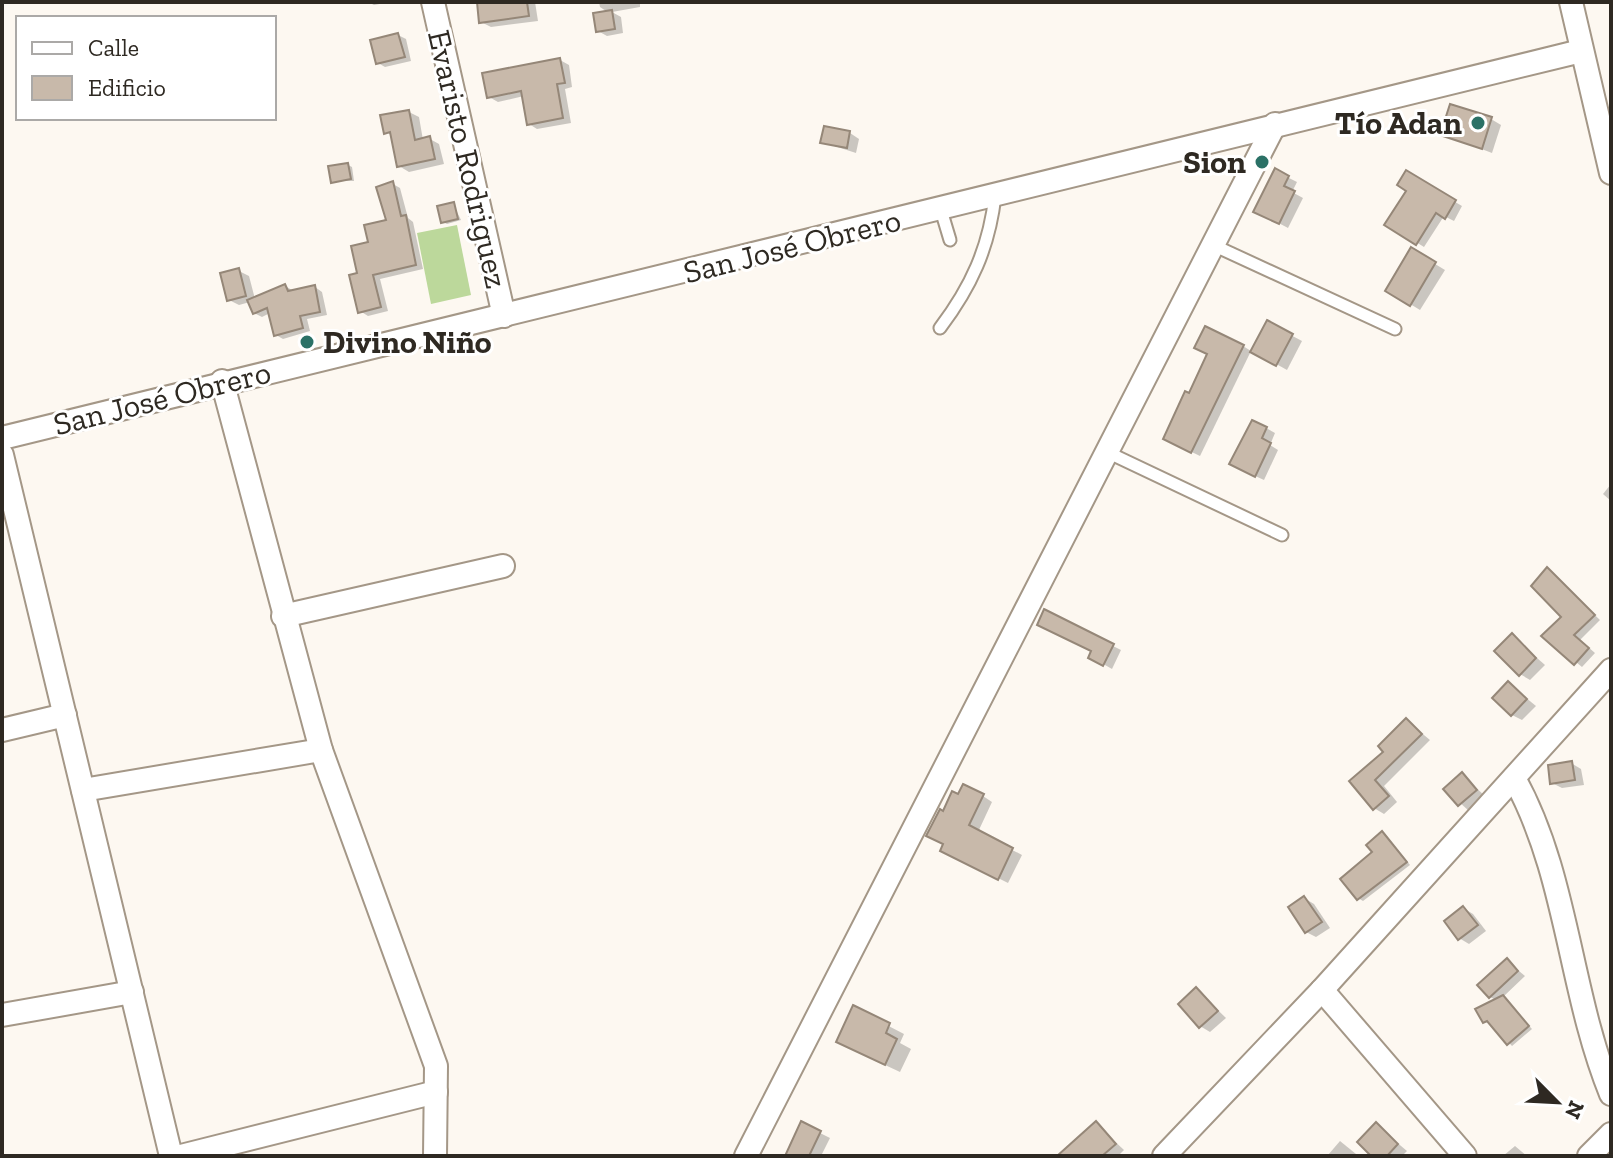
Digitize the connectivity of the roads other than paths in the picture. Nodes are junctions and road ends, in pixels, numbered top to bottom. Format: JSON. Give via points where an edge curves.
{"nodes":[{"id":1,"x":433,"y":2,"type":"edge"},
{"id":2,"x":1571,"y":2,"type":"edge"},
{"id":3,"x":1581,"y":51,"type":"junction"},
{"id":4,"x":1275,"y":124,"type":"junction"},
{"id":5,"x":1611,"y":173,"type":"edge"},
{"id":6,"x":995,"y":196,"type":"junction"},
{"id":7,"x":941,"y":210,"type":"junction"},
{"id":8,"x":950,"y":240,"type":"dead end"},
{"id":9,"x":1213,"y":245,"type":"junction"},
{"id":10,"x":504,"y":316,"type":"junction"},
{"id":11,"x":940,"y":328,"type":"dead end"},
{"id":12,"x":1395,"y":329,"type":"dead end"},
{"id":13,"x":222,"y":381,"type":"junction"},
{"id":14,"x":2,"y":438,"type":"edge"},
{"id":15,"x":1107,"y":452,"type":"junction"},
{"id":16,"x":2,"y":455,"type":"edge"},
{"id":17,"x":1282,"y":535,"type":"dead end"},
{"id":18,"x":503,"y":566,"type":"dead end"},
{"id":19,"x":283,"y":616,"type":"junction"},
{"id":20,"x":1611,"y":670,"type":"edge"},
{"id":21,"x":65,"y":715,"type":"junction"},
{"id":22,"x":2,"y":730,"type":"edge"},
{"id":23,"x":321,"y":750,"type":"junction"},
{"id":24,"x":1514,"y":778,"type":"junction"},
{"id":25,"x":83,"y":790,"type":"junction"},
{"id":26,"x":1322,"y":990,"type":"junction"},
{"id":27,"x":132,"y":992,"type":"junction"},
{"id":28,"x":2,"y":1015,"type":"edge"},
{"id":29,"x":436,"y":1092,"type":"junction"},
{"id":30,"x":1611,"y":1094,"type":"edge"},
{"id":31,"x":1611,"y":1134,"type":"edge"},
{"id":32,"x":171,"y":1156,"type":"edge"},
{"id":33,"x":181,"y":1156,"type":"edge"},
{"id":34,"x":435,"y":1156,"type":"edge"},
{"id":35,"x":746,"y":1156,"type":"edge"},
{"id":36,"x":1164,"y":1156,"type":"edge"},
{"id":37,"x":1465,"y":1156,"type":"edge"},
{"id":38,"x":1589,"y":1156,"type":"edge"}],
"edges":[{"from":1,"to":10,"type":"street","name":"Evaristo Rodriguez"},
{"from":2,"to":3,"type":"street"},
{"from":3,"to":4,"type":"street","name":"San José Obrero"},
{"from":3,"to":5,"type":"street"},
{"from":4,"to":6,"type":"street","name":"San José Obrero"},
{"from":4,"to":9,"type":"street"},
{"from":6,"to":7,"type":"street","name":"San José Obrero"},
{"from":6,"to":11,"type":"lane","via":[[992,224],[971,285]]},
{"from":7,"to":8,"type":"lane"},
{"from":7,"to":10,"type":"street","name":"San José Obrero"},
{"from":9,"to":12,"type":"lane"},
{"from":9,"to":15,"type":"street"},
{"from":10,"to":13,"type":"street","name":"San José Obrero"},
{"from":13,"to":14,"type":"street","name":"San José Obrero"},
{"from":13,"to":19,"type":"street"},
{"from":15,"to":17,"type":"lane"},
{"from":15,"to":35,"type":"street"},
{"from":16,"to":21,"type":"street"},
{"from":18,"to":19,"type":"street"},
{"from":19,"to":23,"type":"street"},
{"from":20,"to":24,"type":"street"},
{"from":21,"to":22,"type":"street"},
{"from":21,"to":25,"type":"street"},
{"from":23,"to":25,"type":"street"},
{"from":23,"to":29,"type":"street","via":[[436,1066]]},
{"from":24,"to":26,"type":"street"},
{"from":24,"to":30,"type":"street","via":[[1532,810],[1550,864]]},
{"from":25,"to":27,"type":"street"},
{"from":26,"to":36,"type":"street"},
{"from":26,"to":37,"type":"street"},
{"from":27,"to":28,"type":"street"},
{"from":27,"to":32,"type":"street"},
{"from":29,"to":33,"type":"street"},
{"from":29,"to":34,"type":"street"},
{"from":31,"to":38,"type":"street"}]}
